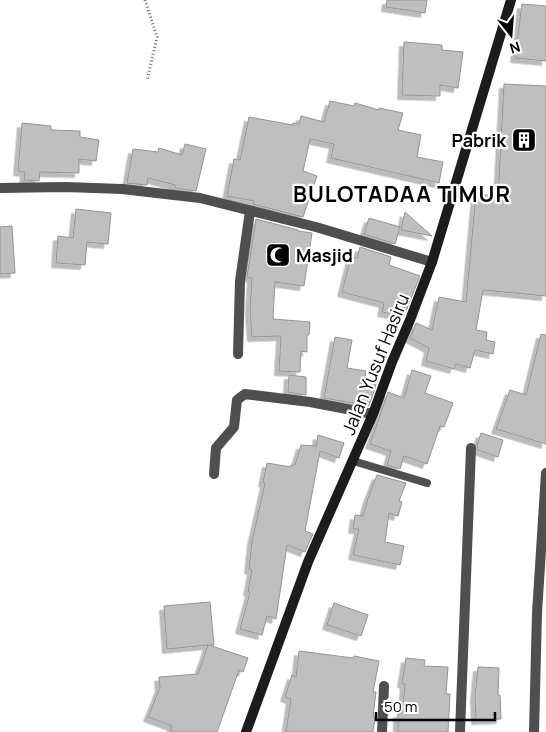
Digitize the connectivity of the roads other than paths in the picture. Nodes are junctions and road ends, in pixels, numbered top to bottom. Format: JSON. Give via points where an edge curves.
{"nodes":[{"id":1,"x":511,"y":0,"type":"edge"},
{"id":2,"x":0,"y":188,"type":"edge"},
{"id":3,"x":250,"y":211,"type":"junction"},
{"id":4,"x":432,"y":262,"type":"junction"},
{"id":5,"x":238,"y":354,"type":"dead end"},
{"id":6,"x":374,"y":414,"type":"junction"},
{"id":7,"x":471,"y":448,"type":"dead end"},
{"id":8,"x":353,"y":461,"type":"junction"},
{"id":9,"x":546,"y":473,"type":"edge"},
{"id":10,"x":214,"y":474,"type":"dead end"},
{"id":11,"x":427,"y":483,"type":"dead end"},
{"id":12,"x":541,"y":641,"type":"edge"},
{"id":13,"x":384,"y":686,"type":"dead end"},
{"id":14,"x":534,"y":715,"type":"junction"},
{"id":15,"x":546,"y":716,"type":"edge"},
{"id":16,"x":246,"y":732,"type":"edge"},
{"id":17,"x":382,"y":732,"type":"edge"},
{"id":18,"x":460,"y":732,"type":"edge"},
{"id":19,"x":534,"y":732,"type":"edge"}],
"edges":[{"from":1,"to":4,"type":"main road","name":"Jalan Yusuf Hasiru"},
{"from":2,"to":3,"type":"street","via":[[66,187],[151,192],[200,198]]},
{"from":3,"to":4,"type":"street"},
{"from":3,"to":5,"type":"street","via":[[240,281]]},
{"from":4,"to":6,"type":"main road","name":"Jalan Yusuf Hasiru"},
{"from":6,"to":8,"type":"main road","name":"Jalan Yusuf Hasiru"},
{"from":6,"to":10,"type":"street","via":[[245,394],[237,400],[234,427],[216,448]]},
{"from":7,"to":18,"type":"street"},
{"from":8,"to":11,"type":"lane"},
{"from":8,"to":16,"type":"main road","name":"Jalan Yusuf Hasiru","via":[[305,570]]},
{"from":9,"to":12,"type":"street"},
{"from":12,"to":14,"type":"street"},
{"from":13,"to":17,"type":"street"},
{"from":14,"to":15,"type":"street"},
{"from":14,"to":19,"type":"street"}]}
